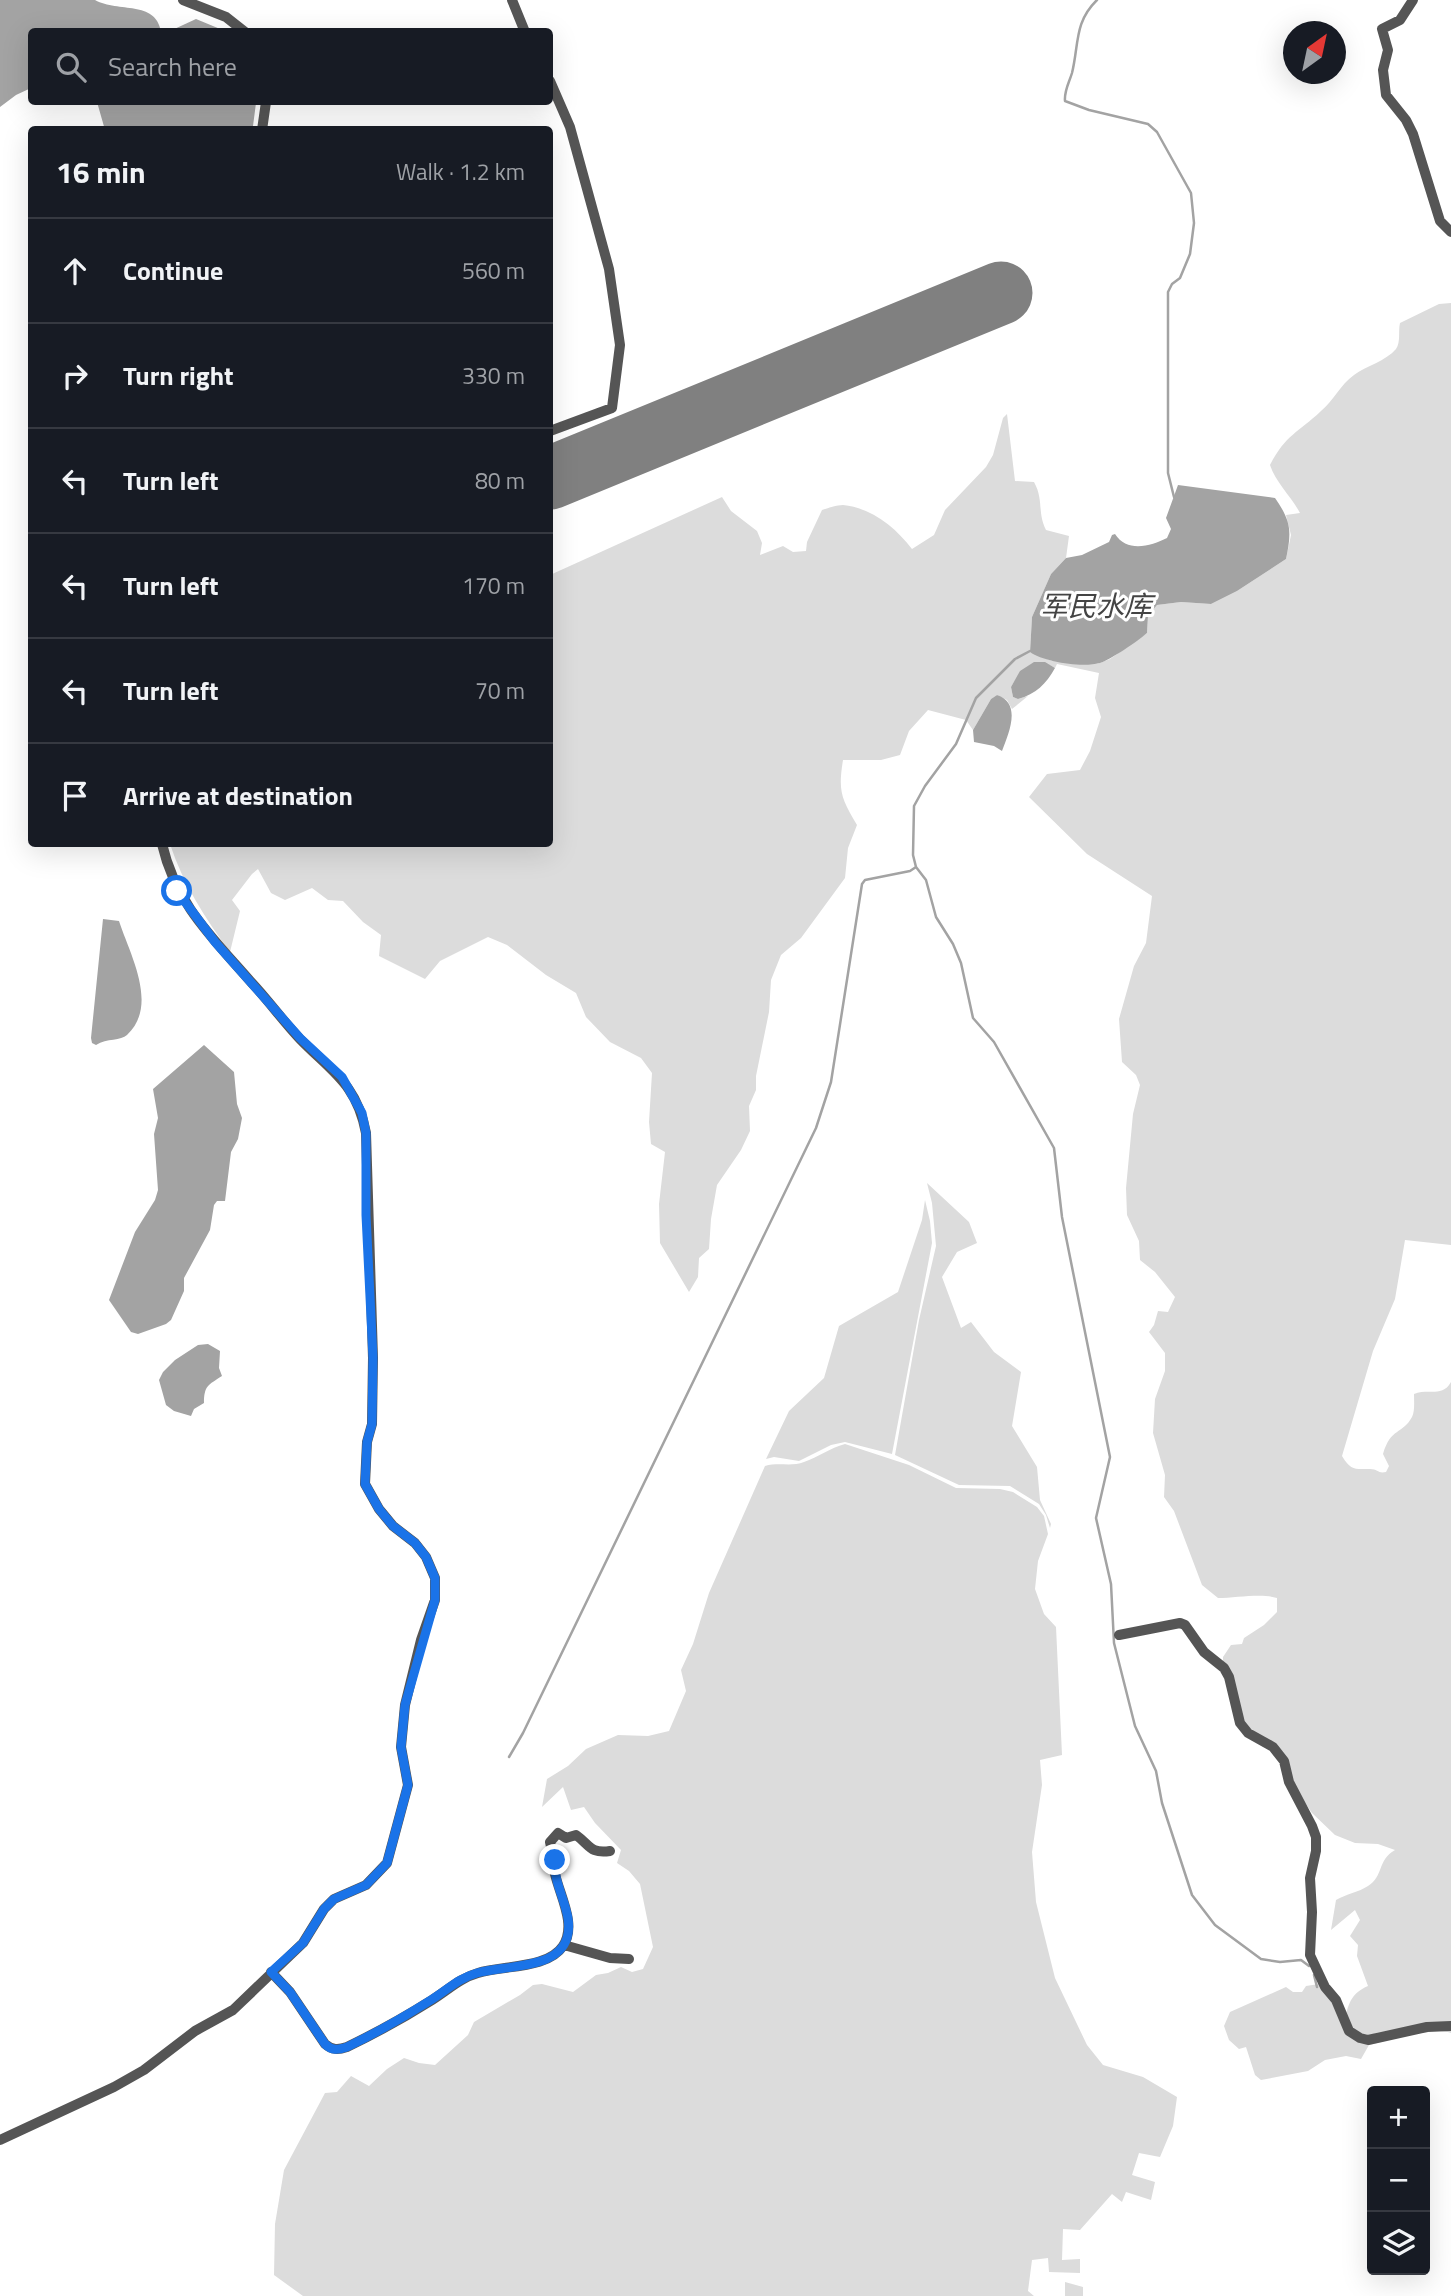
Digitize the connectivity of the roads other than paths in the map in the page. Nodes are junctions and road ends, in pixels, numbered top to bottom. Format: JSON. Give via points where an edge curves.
{"nodes":[{"id":1,"x":183,"y":0,"type":"edge"},
{"id":2,"x":512,"y":0,"type":"edge"},
{"id":3,"x":1413,"y":0,"type":"edge"},
{"id":4,"x":240,"y":28,"type":"edge"},
{"id":5,"x":523,"y":28,"type":"edge"},
{"id":6,"x":553,"y":89,"type":"edge"},
{"id":7,"x":266,"y":105,"type":"edge"},
{"id":8,"x":263,"y":126,"type":"edge"},
{"id":9,"x":1451,"y":232,"type":"edge"},
{"id":10,"x":553,"y":430,"type":"edge"},
{"id":11,"x":163,"y":847,"type":"edge"},
{"id":12,"x":1119,"y":1635,"type":"dead end"},
{"id":13,"x":610,"y":1851,"type":"dead end"},
{"id":14,"x":564,"y":1945,"type":"junction"},
{"id":15,"x":629,"y":1959,"type":"dead end"},
{"id":16,"x":271,"y":1972,"type":"junction"},
{"id":17,"x":1451,"y":2026,"type":"edge"},
{"id":18,"x":0,"y":2140,"type":"edge"}],
"edges":[{"from":1,"to":4,"type":"street"},
{"from":2,"to":5,"type":"street"},
{"from":3,"to":9,"type":"street","via":[[1400,20],[1382,29],[1388,50],[1383,77],[1386,95],[1413,134],[1440,221]]},
{"from":6,"to":10,"type":"street","via":[[570,127],[604,249],[620,353],[612,408]]},
{"from":7,"to":8,"type":"street"},
{"from":11,"to":16,"type":"street","via":[[177,891],[193,915],[300,1038],[342,1077],[362,1113],[373,1358],[365,1484],[393,1526],[426,1557],[435,1578],[435,1600],[405,1705],[401,1747],[408,1785],[387,1863],[366,1885],[334,1899],[303,1943]]},
{"from":12,"to":17,"type":"street","via":[[1185,1625],[1204,1652],[1224,1668],[1240,1723],[1279,1752],[1315,1837],[1310,1955],[1349,2031],[1368,2039]]},
{"from":13,"to":14,"type":"street","via":[[590,1849],[576,1835],[566,1838],[558,1833],[550,1843],[569,1922]]},
{"from":14,"to":15,"type":"street"},
{"from":14,"to":16,"type":"street","via":[[550,1959],[464,1978],[338,2050],[325,2044]]},
{"from":16,"to":18,"type":"street","via":[[233,2010],[195,2031],[144,2070]]}]}
